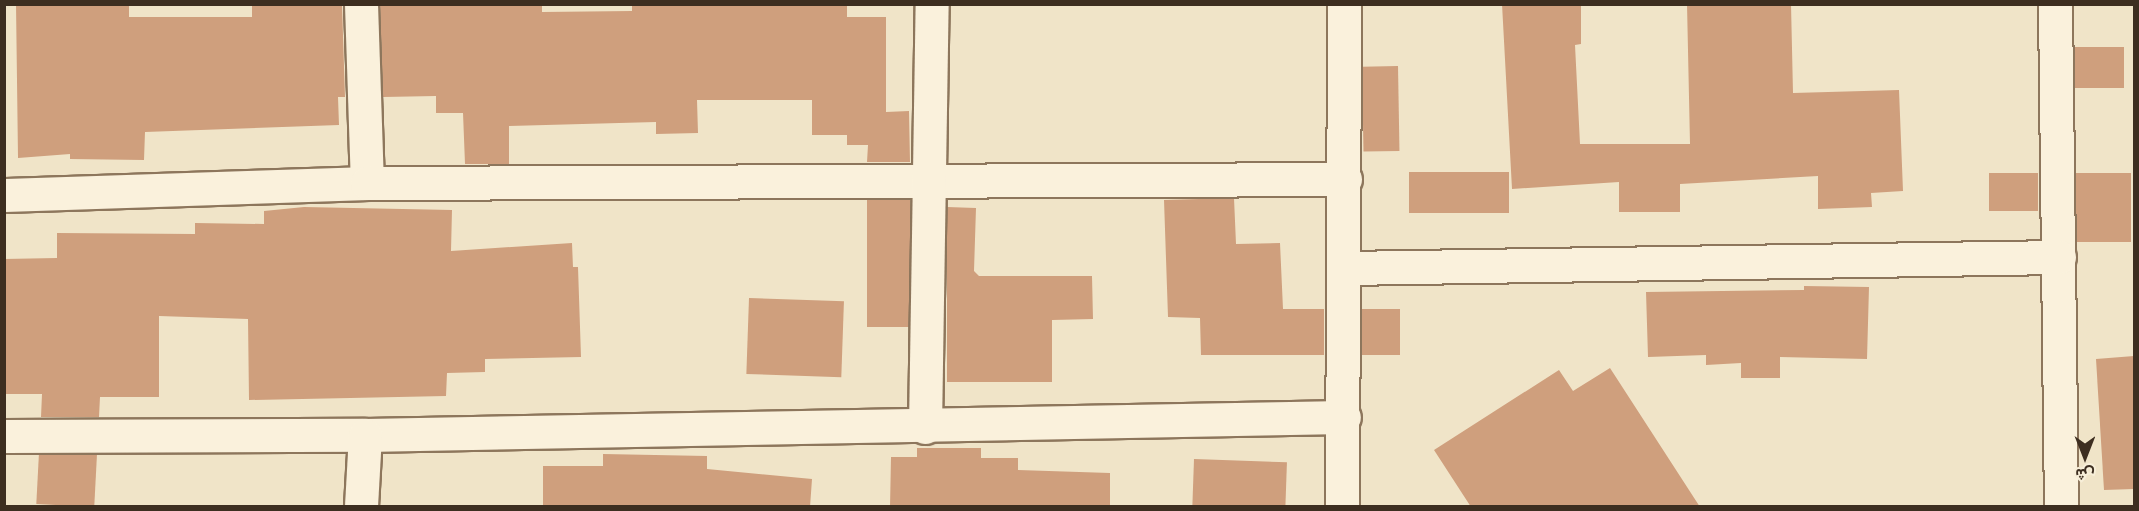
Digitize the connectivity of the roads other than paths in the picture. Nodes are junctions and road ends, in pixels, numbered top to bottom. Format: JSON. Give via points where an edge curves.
{"nodes":[{"id":1,"x":361,"y":4,"type":"edge"},
{"id":2,"x":932,"y":4,"type":"edge"},
{"id":3,"x":1344,"y":4,"type":"edge"},
{"id":4,"x":2055,"y":4,"type":"edge"},
{"id":5,"x":1345,"y":179,"type":"junction"},
{"id":6,"x":930,"y":182,"type":"junction"},
{"id":7,"x":367,"y":183,"type":"junction"},
{"id":8,"x":4,"y":195,"type":"edge"},
{"id":9,"x":2059,"y":257,"type":"junction"},
{"id":10,"x":1344,"y":268,"type":"junction"},
{"id":11,"x":1344,"y":417,"type":"junction"},
{"id":12,"x":925,"y":427,"type":"junction"},
{"id":13,"x":365,"y":435,"type":"junction"},
{"id":14,"x":4,"y":436,"type":"edge"},
{"id":15,"x":361,"y":507,"type":"edge"},
{"id":16,"x":1342,"y":507,"type":"edge"},
{"id":17,"x":2061,"y":507,"type":"edge"}],
"edges":[{"from":1,"to":7,"type":"street"},
{"from":2,"to":6,"type":"street"},
{"from":3,"to":5,"type":"street"},
{"from":4,"to":9,"type":"street"},
{"from":5,"to":6,"type":"street"},
{"from":5,"to":10,"type":"street"},
{"from":6,"to":7,"type":"street"},
{"from":6,"to":12,"type":"street"},
{"from":7,"to":8,"type":"street"},
{"from":9,"to":10,"type":"street"},
{"from":9,"to":17,"type":"street"},
{"from":10,"to":11,"type":"street"},
{"from":11,"to":12,"type":"street"},
{"from":11,"to":16,"type":"street"},
{"from":12,"to":13,"type":"street"},
{"from":13,"to":14,"type":"street"},
{"from":13,"to":15,"type":"street"}]}
